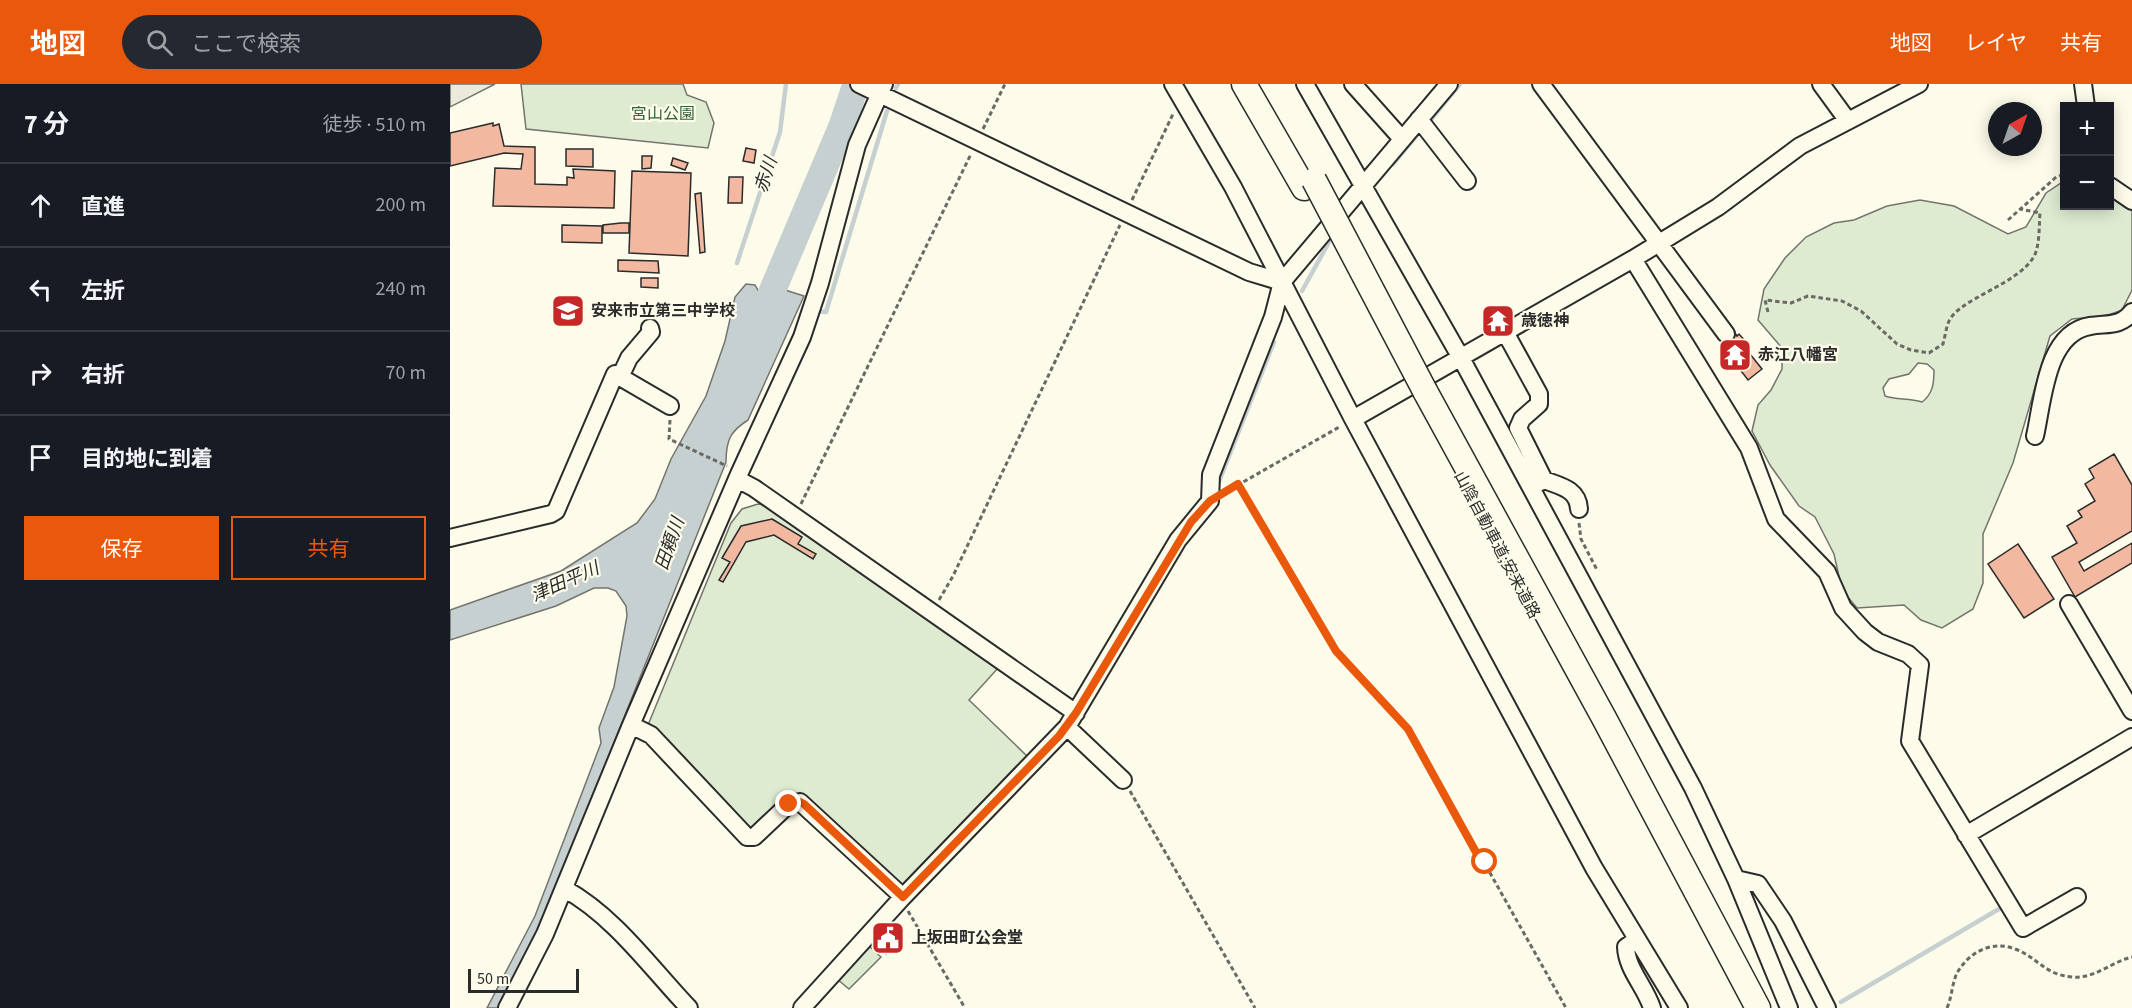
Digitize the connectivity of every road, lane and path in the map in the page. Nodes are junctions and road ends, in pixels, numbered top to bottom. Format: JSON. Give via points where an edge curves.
{"nodes":[{"id":1,"x":859,"y":84,"type":"edge"},
{"id":2,"x":1005,"y":84,"type":"edge"},
{"id":3,"x":1173,"y":84,"type":"edge"},
{"id":4,"x":1244,"y":84,"type":"edge"},
{"id":5,"x":1258,"y":84,"type":"edge"},
{"id":6,"x":1305,"y":84,"type":"edge"},
{"id":7,"x":1353,"y":84,"type":"edge"},
{"id":8,"x":1449,"y":84,"type":"edge"},
{"id":9,"x":1541,"y":84,"type":"edge"},
{"id":10,"x":1821,"y":84,"type":"edge"},
{"id":11,"x":1919,"y":84,"type":"edge"},
{"id":12,"x":2084,"y":84,"type":"edge"},
{"id":13,"x":880,"y":90,"type":"edge"},
{"id":14,"x":1184,"y":102,"type":"junction"},
{"id":15,"x":2085,"y":102,"type":"edge"},
{"id":16,"x":1848,"y":121,"type":"junction"},
{"id":17,"x":1422,"y":124,"type":"junction"},
{"id":18,"x":979,"y":138,"type":"dead end"},
{"id":19,"x":1402,"y":139,"type":"junction"},
{"id":20,"x":974,"y":148,"type":"dead end"},
{"id":21,"x":2060,"y":176,"type":"edge"},
{"id":22,"x":1467,"y":181,"type":"dead end"},
{"id":23,"x":1309,"y":184,"type":"junction"},
{"id":24,"x":1362,"y":185,"type":"junction"},
{"id":25,"x":2114,"y":189,"type":"edge"},
{"id":26,"x":2132,"y":201,"type":"edge"},
{"id":27,"x":2020,"y":209,"type":"junction"},
{"id":28,"x":1126,"y":213,"type":"junction"},
{"id":29,"x":2008,"y":220,"type":"dead end"},
{"id":30,"x":1659,"y":243,"type":"junction"},
{"id":31,"x":1633,"y":259,"type":"junction"},
{"id":32,"x":1282,"y":282,"type":"junction"},
{"id":33,"x":1768,"y":312,"type":"dead end"},
{"id":34,"x":2132,"y":312,"type":"edge"},
{"id":35,"x":650,"y":328,"type":"dead end"},
{"id":36,"x":1505,"y":332,"type":"junction"},
{"id":37,"x":1726,"y":334,"type":"dead end"},
{"id":38,"x":1461,"y":358,"type":"junction"},
{"id":39,"x":621,"y":375,"type":"junction"},
{"id":40,"x":1421,"y":393,"type":"junction"},
{"id":41,"x":670,"y":406,"type":"joint"},
{"id":42,"x":1353,"y":419,"type":"junction"},
{"id":43,"x":2035,"y":436,"type":"dead end"},
{"id":44,"x":737,"y":475,"type":"junction"},
{"id":45,"x":1238,"y":484,"type":"junction"},
{"id":46,"x":1537,"y":484,"type":"junction"},
{"id":47,"x":1210,"y":501,"type":"junction"},
{"id":48,"x":1579,"y":509,"type":"joint"},
{"id":49,"x":793,"y":515,"type":"junction"},
{"id":50,"x":450,"y":538,"type":"edge"},
{"id":51,"x":1597,"y":570,"type":"dead end"},
{"id":52,"x":2069,"y":604,"type":"dead end"},
{"id":53,"x":932,"y":612,"type":"junction"},
{"id":54,"x":2132,"y":711,"type":"edge"},
{"id":55,"x":1072,"y":720,"type":"junction"},
{"id":56,"x":631,"y":725,"type":"junction"},
{"id":57,"x":2132,"y":737,"type":"edge"},
{"id":58,"x":1123,"y":780,"type":"joint"},
{"id":59,"x":1966,"y":835,"type":"junction"},
{"id":60,"x":1736,"y":879,"type":"junction"},
{"id":61,"x":565,"y":889,"type":"junction"},
{"id":62,"x":2077,"y":897,"type":"dead end"},
{"id":63,"x":902,"y":898,"type":"junction"},
{"id":64,"x":1636,"y":940,"type":"junction"},
{"id":65,"x":2132,"y":957,"type":"edge"},
{"id":66,"x":1786,"y":1001,"type":"edge"},
{"id":67,"x":1676,"y":1003,"type":"edge"},
{"id":68,"x":507,"y":1008,"type":"edge"},
{"id":69,"x":689,"y":1008,"type":"edge"},
{"id":70,"x":802,"y":1008,"type":"edge"},
{"id":71,"x":965,"y":1008,"type":"edge"},
{"id":72,"x":1255,"y":1008,"type":"edge"},
{"id":73,"x":1566,"y":1008,"type":"edge"},
{"id":74,"x":1652,"y":1008,"type":"edge"},
{"id":75,"x":1748,"y":1008,"type":"edge"},
{"id":76,"x":1758,"y":1008,"type":"edge"},
{"id":77,"x":1827,"y":1008,"type":"edge"},
{"id":78,"x":1947,"y":1008,"type":"edge"}],
"edges":[{"from":1,"to":13,"type":"street"},
{"from":2,"to":18,"type":"path"},
{"from":3,"to":14,"type":"street"},
{"from":4,"to":23,"type":"highway","name":"山陰自動車道;安来道路"},
{"from":5,"to":23,"type":"highway","name":"山陰自動車道;安来道路"},
{"from":6,"to":24,"type":"street"},
{"from":7,"to":19,"type":"street"},
{"from":8,"to":17,"type":"street"},
{"from":9,"to":30,"type":"street"},
{"from":10,"to":16,"type":"street"},
{"from":11,"to":16,"type":"street"},
{"from":12,"to":15,"type":"street"},
{"from":13,"to":28,"type":"street"},
{"from":13,"to":44,"type":"street","via":[[857,145],[802,337]]},
{"from":14,"to":28,"type":"path","via":[[1174,112]]},
{"from":14,"to":32,"type":"street"},
{"from":16,"to":30,"type":"street","via":[[1800,146],[1718,207]]},
{"from":17,"to":19,"type":"street"},
{"from":17,"to":22,"type":"street"},
{"from":19,"to":24,"type":"street"},
{"from":20,"to":49,"type":"path","via":[[808,492]]},
{"from":21,"to":27,"type":"path"},
{"from":23,"to":40,"type":"highway","name":"山陰自動車道;安来道路","bridge":true},
{"from":24,"to":32,"type":"street"},
{"from":24,"to":38,"type":"street"},
{"from":25,"to":26,"type":"street"},
{"from":27,"to":29,"type":"path"},
{"from":27,"to":33,"type":"path","via":[[2040,213],[2035,257],[2019,273],[1958,310],[1949,320],[1943,344],[1929,353],[1897,344],[1861,311],[1842,301],[1808,296],[1791,303],[1765,300]]},
{"from":28,"to":32,"type":"street","via":[[1249,272]]},
{"from":28,"to":53,"type":"path","via":[[953,576]]},
{"from":30,"to":31,"type":"street"},
{"from":30,"to":37,"type":"street"},
{"from":31,"to":36,"type":"street"},
{"from":31,"to":59,"type":"street","via":[[1749,448],[1776,519],[1827,572],[1843,608],[1865,632],[1920,664],[1910,741]]},
{"from":32,"to":42,"type":"street"},
{"from":32,"to":47,"type":"street","via":[[1273,317],[1211,475]]},
{"from":34,"to":43,"type":"street","via":[[2120,324],[2079,328],[2064,339],[2051,369]]},
{"from":35,"to":39,"type":"street"},
{"from":36,"to":38,"type":"street"},
{"from":36,"to":46,"type":"street","via":[[1539,394],[1539,404],[1518,428]]},
{"from":38,"to":42,"type":"street"},
{"from":38,"to":46,"type":"street"},
{"from":39,"to":41,"type":"street"},
{"from":39,"to":50,"type":"street","via":[[613,376],[556,511]]},
{"from":40,"to":75,"type":"highway","name":"山陰自動車道;安来道路"},
{"from":40,"to":76,"type":"highway","name":"山陰自動車道;安来道路","via":[[1604,718]]},
{"from":41,"to":44,"type":"path","via":[[669,439]]},
{"from":42,"to":45,"type":"path"},
{"from":42,"to":64,"type":"street"},
{"from":44,"to":49,"type":"street"},
{"from":44,"to":56,"type":"street"},
{"from":45,"to":47,"type":"path"},
{"from":45,"to":73,"type":"path","via":[[1336,651],[1408,729]]},
{"from":46,"to":48,"type":"street","via":[[1573,493]]},
{"from":46,"to":60,"type":"street"},
{"from":47,"to":55,"type":"street","via":[[1178,540]]},
{"from":48,"to":51,"type":"path","via":[[1581,539]]},
{"from":49,"to":53,"type":"street"},
{"from":52,"to":54,"type":"street"},
{"from":53,"to":55,"type":"street"},
{"from":55,"to":58,"type":"street"},
{"from":55,"to":63,"type":"street"},
{"from":56,"to":61,"type":"street"},
{"from":56,"to":63,"type":"street","via":[[651,735],[747,837],[754,837],[789,804],[800,802]]},
{"from":57,"to":59,"type":"street"},
{"from":58,"to":72,"type":"path"},
{"from":59,"to":62,"type":"street","via":[[2024,928]]},
{"from":60,"to":66,"type":"street"},
{"from":60,"to":77,"type":"street","via":[[1758,885],[1783,921]]},
{"from":61,"to":68,"type":"street"},
{"from":61,"to":69,"type":"street","via":[[587,902]]},
{"from":63,"to":70,"type":"street"},
{"from":63,"to":71,"type":"path"},
{"from":64,"to":67,"type":"street"},
{"from":64,"to":74,"type":"street","via":[[1626,947],[1626,960]]},
{"from":65,"to":78,"type":"path","via":[[2086,976],[2071,977],[2043,969],[2016,949],[1983,948],[1961,967]]}]}
